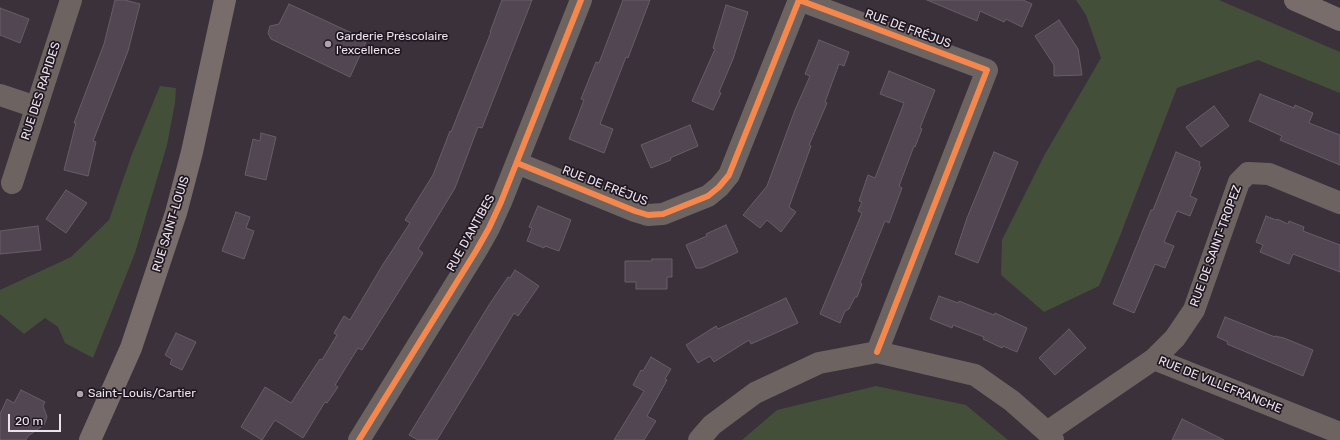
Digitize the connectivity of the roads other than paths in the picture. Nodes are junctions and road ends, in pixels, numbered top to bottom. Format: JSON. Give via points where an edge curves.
{"nodes":[{"id":1,"x":71,"y":0,"type":"edge"},
{"id":2,"x":225,"y":0,"type":"edge"},
{"id":3,"x":581,"y":0,"type":"edge"},
{"id":4,"x":1295,"y":0,"type":"edge"},
{"id":5,"x":1330,"y":13,"type":"edge"},
{"id":6,"x":1340,"y":20,"type":"edge"},
{"id":7,"x":0,"y":95,"type":"edge"},
{"id":8,"x":36,"y":108,"type":"junction"},
{"id":9,"x":517,"y":163,"type":"junction"},
{"id":10,"x":12,"y":183,"type":"dead end"},
{"id":11,"x":1340,"y":203,"type":"edge"},
{"id":12,"x":877,"y":352,"type":"junction"},
{"id":13,"x":1154,"y":359,"type":"junction"},
{"id":14,"x":1340,"y":433,"type":"edge"},
{"id":15,"x":1050,"y":436,"type":"edge"},
{"id":16,"x":90,"y":440,"type":"edge"},
{"id":17,"x":358,"y":440,"type":"edge"},
{"id":18,"x":699,"y":440,"type":"edge"}],
"edges":[{"from":1,"to":8,"type":"street","name":"RUE DES RAPIDES"},
{"from":2,"to":16,"type":"main road","name":"RUE SAINT-LOUIS","via":[[196,137],[176,213],[131,348]]},
{"from":3,"to":9,"type":"street","name":"RUE D'ANTIBES"},
{"from":4,"to":5,"type":"main road"},
{"from":5,"to":6,"type":"main road"},
{"from":7,"to":8,"type":"street"},
{"from":8,"to":10,"type":"street","name":"RUE DES RAPIDES"},
{"from":9,"to":12,"type":"street","name":"RUE DE FRÉJUS","via":[[648,215],[663,214],[708,196],[729,175],[799,0],[987,70]]},
{"from":9,"to":17,"type":"street","name":"RUE D'ANTIBES","via":[[476,251]]},
{"from":11,"to":13,"type":"street","name":"RUE DE SAINT-TROPEZ","via":[[1269,174],[1248,173],[1239,182],[1194,310],[1175,338]]},
{"from":12,"to":15,"type":"street","via":[[975,375],[1012,401]]},
{"from":12,"to":18,"type":"street","via":[[819,363],[755,393],[712,425]]},
{"from":13,"to":14,"type":"street","name":"RUE DE VILLEFRANCHE"},
{"from":13,"to":15,"type":"street","name":"RUE DE VILLEFRANCHE"}]}
